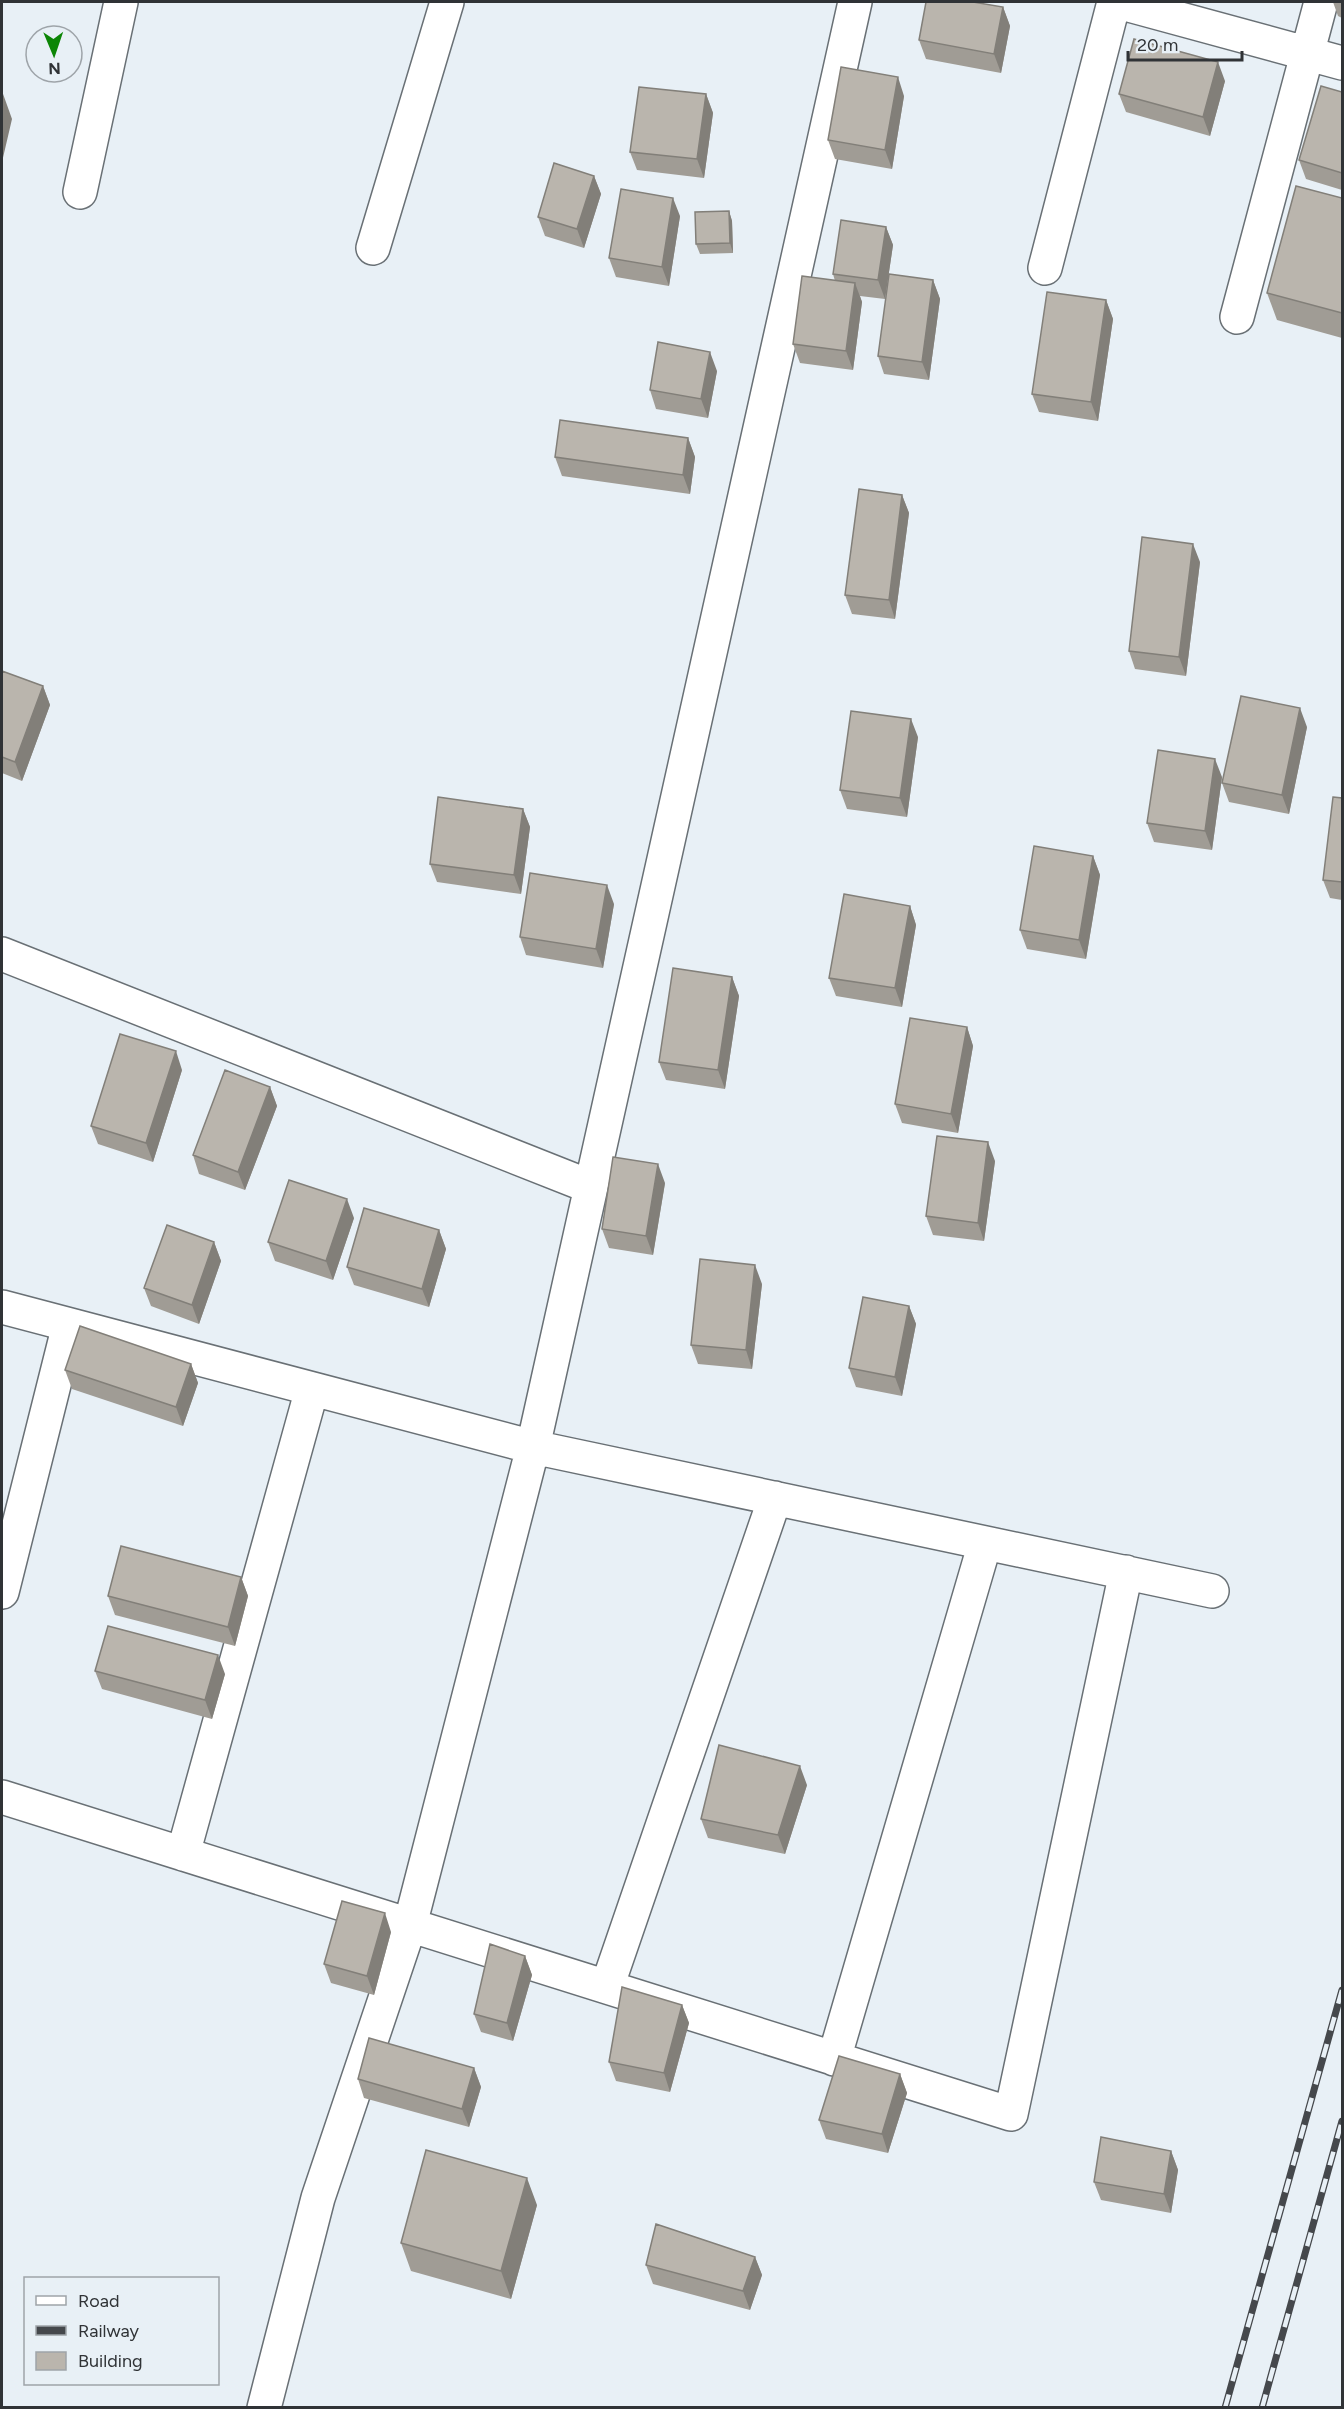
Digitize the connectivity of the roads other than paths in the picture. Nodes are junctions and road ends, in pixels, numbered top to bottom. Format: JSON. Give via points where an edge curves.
{"nodes":[{"id":1,"x":121,"y":2,"type":"edge"},
{"id":2,"x":447,"y":2,"type":"edge"},
{"id":3,"x":855,"y":2,"type":"edge"},
{"id":4,"x":1116,"y":2,"type":"edge"},
{"id":5,"x":1321,"y":2,"type":"edge"},
{"id":6,"x":1307,"y":53,"type":"junction"},
{"id":7,"x":1342,"y":63,"type":"edge"},
{"id":8,"x":80,"y":192,"type":"dead end"},
{"id":9,"x":373,"y":248,"type":"dead end"},
{"id":10,"x":1045,"y":268,"type":"dead end"},
{"id":11,"x":1236,"y":317,"type":"dead end"},
{"id":12,"x":2,"y":954,"type":"edge"},
{"id":13,"x":591,"y":1187,"type":"junction"},
{"id":14,"x":2,"y":1307,"type":"edge"},
{"id":15,"x":69,"y":1325,"type":"junction"},
{"id":16,"x":312,"y":1389,"type":"junction"},
{"id":17,"x":533,"y":1448,"type":"junction"},
{"id":18,"x":775,"y":1498,"type":"junction"},
{"id":19,"x":985,"y":1543,"type":"junction"},
{"id":20,"x":1126,"y":1572,"type":"junction"},
{"id":21,"x":1212,"y":1591,"type":"dead end"},
{"id":22,"x":2,"y":1592,"type":"edge"},
{"id":23,"x":2,"y":1797,"type":"edge"},
{"id":24,"x":183,"y":1854,"type":"junction"},
{"id":25,"x":411,"y":1925,"type":"junction"},
{"id":26,"x":607,"y":1987,"type":"junction"},
{"id":27,"x":834,"y":2059,"type":"junction"},
{"id":28,"x":264,"y":2408,"type":"edge"}],
"edges":[{"from":1,"to":8,"type":"street"},
{"from":2,"to":9,"type":"street"},
{"from":3,"to":13,"type":"street"},
{"from":4,"to":6,"type":"street"},
{"from":4,"to":10,"type":"street"},
{"from":5,"to":6,"type":"street"},
{"from":6,"to":7,"type":"street"},
{"from":6,"to":11,"type":"street"},
{"from":12,"to":13,"type":"street"},
{"from":13,"to":17,"type":"street"},
{"from":14,"to":15,"type":"street"},
{"from":15,"to":16,"type":"street"},
{"from":15,"to":22,"type":"street"},
{"from":16,"to":17,"type":"street"},
{"from":16,"to":24,"type":"street"},
{"from":17,"to":18,"type":"street"},
{"from":17,"to":25,"type":"street"},
{"from":18,"to":19,"type":"street"},
{"from":18,"to":26,"type":"street"},
{"from":19,"to":20,"type":"street"},
{"from":19,"to":27,"type":"street"},
{"from":20,"to":21,"type":"street"},
{"from":20,"to":27,"type":"street","via":[[1011,2114]]},
{"from":23,"to":24,"type":"street"},
{"from":24,"to":25,"type":"street"},
{"from":25,"to":26,"type":"street"},
{"from":25,"to":28,"type":"street","via":[[318,2198]]},
{"from":26,"to":27,"type":"street"}]}
